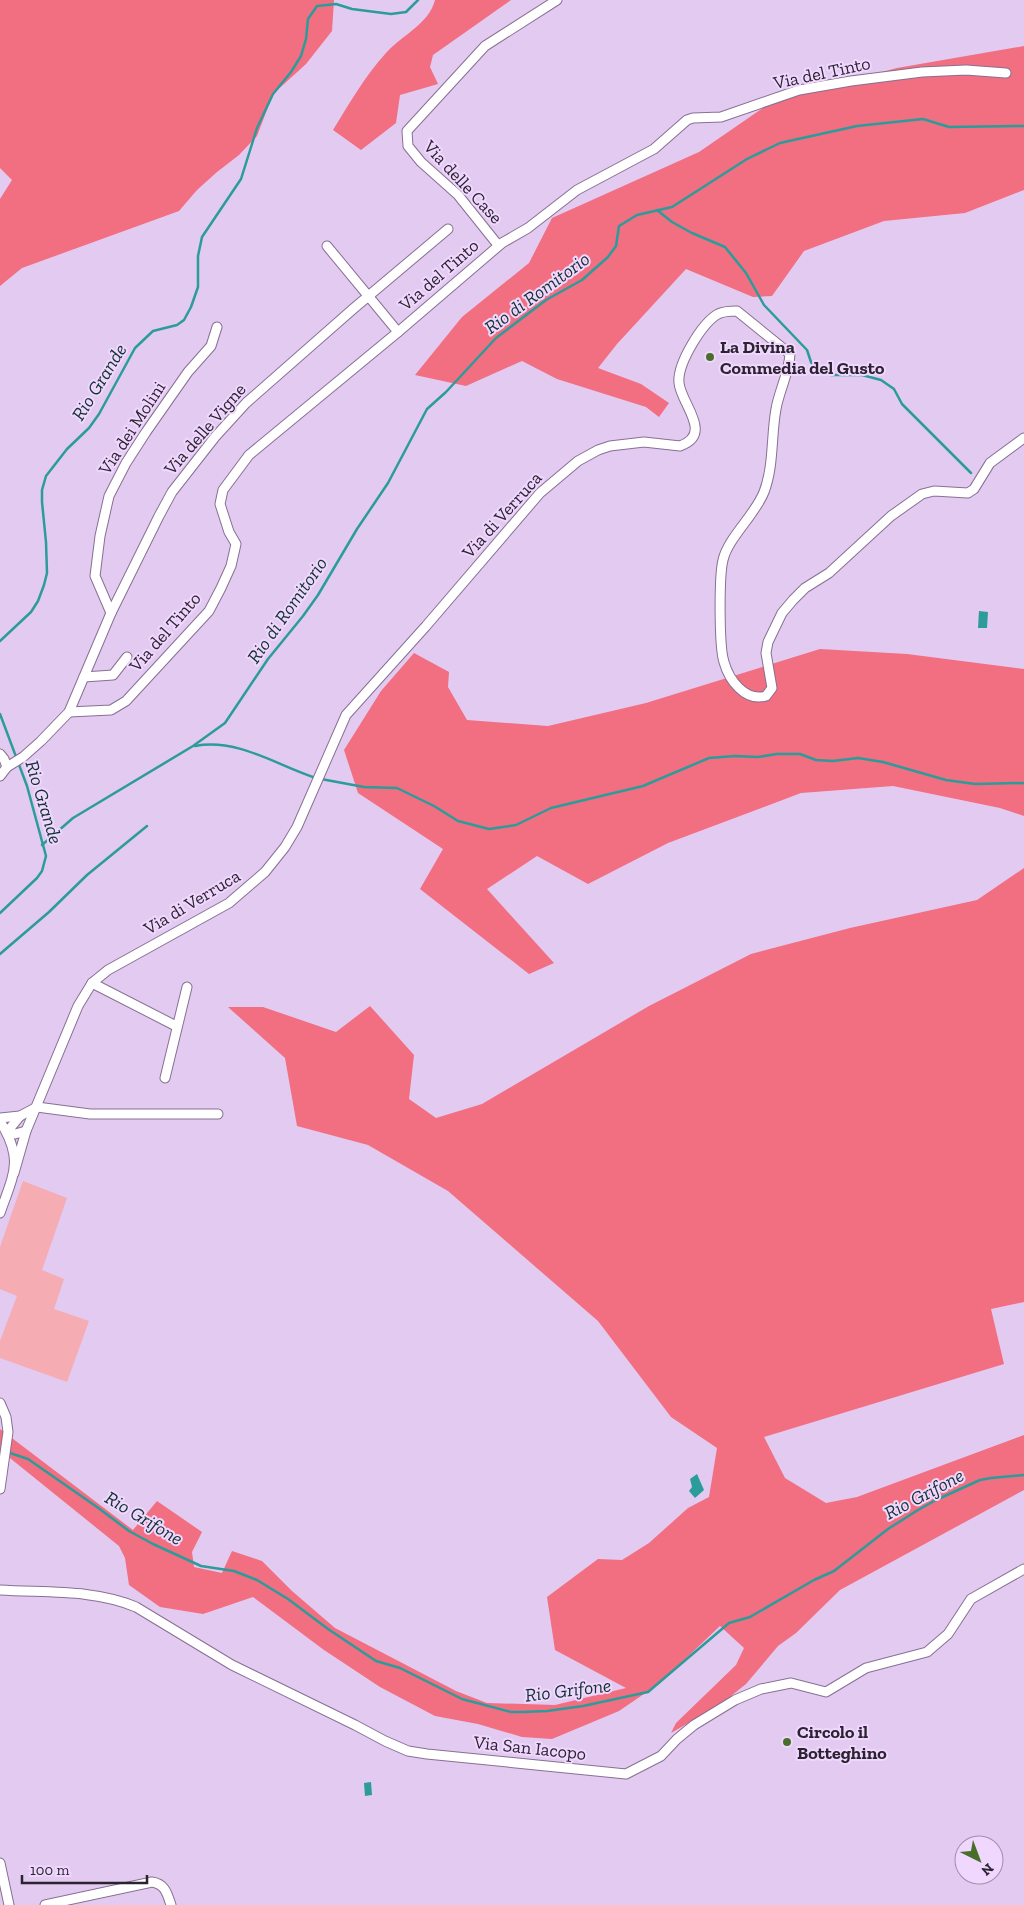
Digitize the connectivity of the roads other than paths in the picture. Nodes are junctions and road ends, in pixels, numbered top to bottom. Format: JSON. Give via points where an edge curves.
{"nodes":[{"id":1,"x":557,"y":0,"type":"edge"},
{"id":2,"x":1006,"y":73,"type":"dead end"},
{"id":3,"x":448,"y":230,"type":"dead end"},
{"id":4,"x":498,"y":245,"type":"junction"},
{"id":5,"x":327,"y":246,"type":"dead end"},
{"id":6,"x":369,"y":296,"type":"junction"},
{"id":7,"x":217,"y":327,"type":"dead end"},
{"id":8,"x":398,"y":332,"type":"junction"},
{"id":9,"x":1024,"y":438,"type":"edge"},
{"id":10,"x":112,"y":613,"type":"junction"},
{"id":11,"x":127,"y":657,"type":"dead end"},
{"id":12,"x":84,"y":677,"type":"junction"},
{"id":13,"x":69,"y":712,"type":"junction"},
{"id":14,"x":0,"y":754,"type":"edge"},
{"id":15,"x":9,"y":766,"type":"junction"},
{"id":16,"x":0,"y":776,"type":"edge"},
{"id":17,"x":92,"y":983,"type":"junction"},
{"id":18,"x":187,"y":987,"type":"dead end"},
{"id":19,"x":176,"y":1026,"type":"junction"},
{"id":20,"x":164,"y":1078,"type":"dead end"},
{"id":21,"x":37,"y":1107,"type":"junction"},
{"id":22,"x":218,"y":1114,"type":"dead end"},
{"id":23,"x":20,"y":1116,"type":"junction"},
{"id":24,"x":0,"y":1119,"type":"edge"},
{"id":25,"x":26,"y":1131,"type":"junction"},
{"id":26,"x":7,"y":1132,"type":"junction"},
{"id":27,"x":14,"y":1173,"type":"junction"},
{"id":28,"x":0,"y":1213,"type":"edge"},
{"id":29,"x":0,"y":1403,"type":"edge"},
{"id":30,"x":2,"y":1460,"type":"edge"},
{"id":31,"x":0,"y":1488,"type":"edge"},
{"id":32,"x":1024,"y":1569,"type":"edge"},
{"id":33,"x":0,"y":1590,"type":"edge"},
{"id":34,"x":0,"y":1864,"type":"edge"},
{"id":35,"x":8,"y":1905,"type":"edge"},
{"id":36,"x":45,"y":1905,"type":"edge"},
{"id":37,"x":171,"y":1905,"type":"edge"}],
"edges":[{"from":1,"to":4,"type":"street","name":"Via delle Case","via":[[485,46],[407,131],[408,146],[458,195]]},
{"from":2,"to":4,"type":"street","name":"Via del Tinto","via":[[966,70],[851,80],[799,90],[721,117],[688,120],[654,149],[577,190],[528,228]]},
{"from":3,"to":6,"type":"street","name":"Via delle Vigne"},
{"from":4,"to":8,"type":"street","name":"Via del Tinto"},
{"from":5,"to":6,"type":"street"},
{"from":6,"to":8,"type":"street"},
{"from":6,"to":10,"type":"street","name":"Via delle Vigne","via":[[246,403],[192,465],[159,516]]},
{"from":7,"to":10,"type":"street","name":"Via dei Molini","via":[[211,346],[188,372],[146,432],[109,496],[95,576]]},
{"from":8,"to":13,"type":"street","name":"Via del Tinto","via":[[269,436],[231,476],[220,504],[236,544],[231,566],[209,611],[126,701],[112,710]]},
{"from":9,"to":17,"type":"street","name":"Via di Verruca","via":[[990,463],[974,489],[968,493],[934,491],[922,494],[891,516],[829,573],[792,600],[768,642],[766,653],[772,688],[766,696],[754,697],[732,680],[723,661],[723,559],[764,492],[770,470],[776,408],[790,354],[737,311],[720,313],[700,331],[679,376],[679,385],[695,424],[693,437],[680,446],[633,442],[598,450],[578,461],[540,493],[346,715],[306,807],[288,842],[266,872],[229,902],[115,966]]},
{"from":10,"to":12,"type":"street","name":"Via delle Vigne"},
{"from":11,"to":12,"type":"street","via":[[113,674]]},
{"from":12,"to":13,"type":"street","name":"Via delle Vigne"},
{"from":13,"to":15,"type":"street","via":[[23,757]]},
{"from":14,"to":15,"type":"street"},
{"from":15,"to":16,"type":"street"},
{"from":17,"to":19,"type":"street"},
{"from":17,"to":21,"type":"street","name":"Via di Verruca","via":[[78,1006]]},
{"from":18,"to":19,"type":"street"},
{"from":19,"to":20,"type":"street"},
{"from":21,"to":22,"type":"street","via":[[90,1114]]},
{"from":21,"to":23,"type":"street"},
{"from":21,"to":25,"type":"street","name":"Via di Verruca"},
{"from":23,"to":24,"type":"street"},
{"from":23,"to":26,"type":"street"},
{"from":24,"to":26,"type":"street"},
{"from":25,"to":26,"type":"street"},
{"from":25,"to":27,"type":"street","name":"Via di Verruca"},
{"from":26,"to":27,"type":"street","via":[[15,1155]]},
{"from":27,"to":28,"type":"street","name":"Via di Verruca"},
{"from":29,"to":30,"type":"street","via":[[8,1422]]},
{"from":30,"to":31,"type":"street"},
{"from":32,"to":33,"type":"street","name":"Via San Iacopo","via":[[971,1599],[948,1634],[928,1652],[866,1668],[826,1692],[791,1683],[735,1700],[694,1725],[661,1756],[626,1774],[408,1751],[232,1665],[125,1602],[101,1596]]},
{"from":34,"to":35,"type":"street"},
{"from":36,"to":37,"type":"street","via":[[152,1882],[165,1888]]}]}
